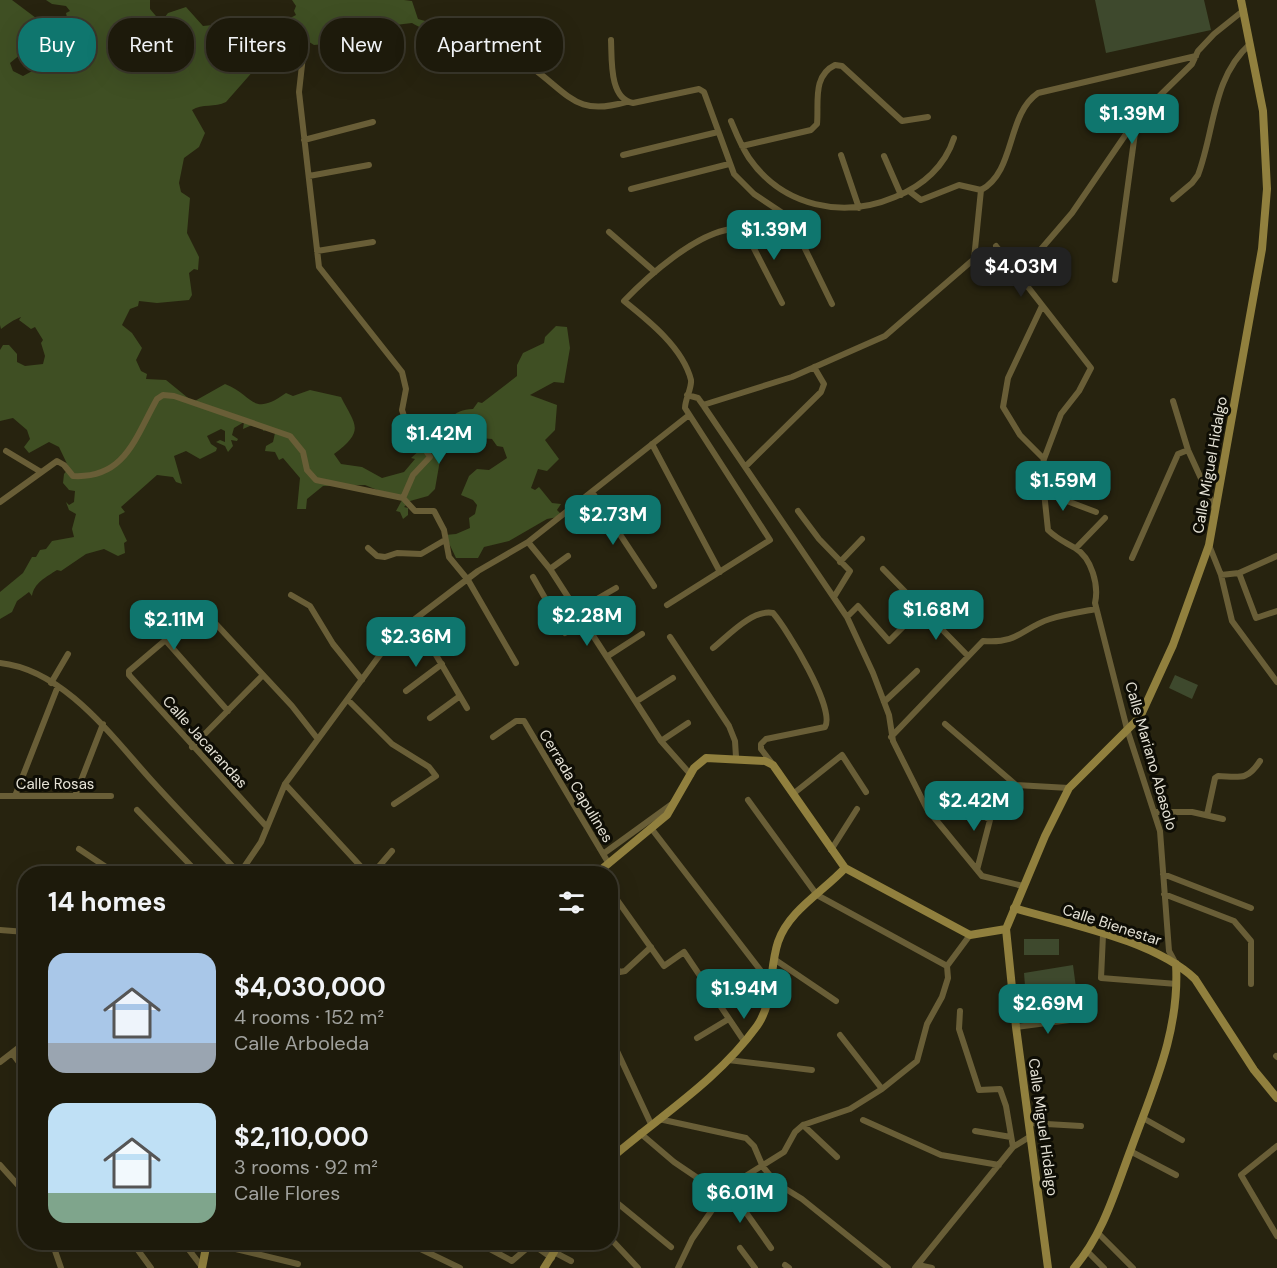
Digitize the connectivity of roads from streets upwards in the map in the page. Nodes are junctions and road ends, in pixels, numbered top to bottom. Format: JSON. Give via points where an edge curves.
{"nodes":[{"id":1,"x":1242,"y":0,"type":"edge"},
{"id":2,"x":1244,"y":10,"type":"junction"},
{"id":3,"x":611,"y":40,"type":"dead end"},
{"id":4,"x":1250,"y":44,"type":"junction"},
{"id":5,"x":1196,"y":56,"type":"junction"},
{"id":6,"x":302,"y":72,"type":"edge"},
{"id":7,"x":538,"y":72,"type":"edge"},
{"id":8,"x":626,"y":102,"type":"junction"},
{"id":9,"x":928,"y":117,"type":"dead end"},
{"id":10,"x":1137,"y":118,"type":"junction"},
{"id":11,"x":730,"y":121,"type":"dead end"},
{"id":12,"x":373,"y":122,"type":"dead end"},
{"id":13,"x":718,"y":132,"type":"junction"},
{"id":14,"x":954,"y":138,"type":"dead end"},
{"id":15,"x":304,"y":140,"type":"junction"},
{"id":16,"x":742,"y":146,"type":"junction"},
{"id":17,"x":623,"y":155,"type":"dead end"},
{"id":18,"x":841,"y":155,"type":"dead end"},
{"id":19,"x":884,"y":156,"type":"dead end"},
{"id":20,"x":729,"y":164,"type":"junction"},
{"id":21,"x":369,"y":165,"type":"dead end"},
{"id":22,"x":309,"y":176,"type":"junction"},
{"id":23,"x":631,"y":189,"type":"dead end"},
{"id":24,"x":981,"y":190,"type":"junction"},
{"id":25,"x":909,"y":191,"type":"junction"},
{"id":26,"x":901,"y":195,"type":"junction"},
{"id":27,"x":1173,"y":199,"type":"dead end"},
{"id":28,"x":859,"y":208,"type":"junction"},
{"id":29,"x":792,"y":222,"type":"junction"},
{"id":30,"x":744,"y":229,"type":"junction"},
{"id":31,"x":609,"y":232,"type":"dead end"},
{"id":32,"x":373,"y":242,"type":"dead end"},
{"id":33,"x":996,"y":246,"type":"dead end"},
{"id":34,"x":316,"y":251,"type":"junction"},
{"id":35,"x":655,"y":272,"type":"junction"},
{"id":36,"x":1018,"y":276,"type":"junction"},
{"id":37,"x":1115,"y":280,"type":"dead end"},
{"id":38,"x":782,"y":303,"type":"dead end"},
{"id":39,"x":832,"y":303,"type":"dead end"},
{"id":40,"x":1042,"y":306,"type":"junction"},
{"id":41,"x":814,"y":367,"type":"junction"},
{"id":42,"x":687,"y":395,"type":"junction"},
{"id":43,"x":1173,"y":401,"type":"dead end"},
{"id":44,"x":704,"y":405,"type":"junction"},
{"id":45,"x":689,"y":415,"type":"junction"},
{"id":46,"x":652,"y":444,"type":"junction"},
{"id":47,"x":1188,"y":450,"type":"junction"},
{"id":48,"x":6,"y":451,"type":"dead end"},
{"id":49,"x":1044,"y":459,"type":"junction"},
{"id":50,"x":746,"y":466,"type":"junction"},
{"id":51,"x":41,"y":472,"type":"junction"},
{"id":52,"x":1041,"y":491,"type":"junction"},
{"id":53,"x":592,"y":492,"type":"junction"},
{"id":54,"x":403,"y":498,"type":"junction"},
{"id":55,"x":0,"y":502,"type":"edge"},
{"id":56,"x":1215,"y":510,"type":"junction"},
{"id":57,"x":798,"y":511,"type":"dead end"},
{"id":58,"x":1096,"y":512,"type":"dead end"},
{"id":59,"x":1105,"y":518,"type":"dead end"},
{"id":60,"x":862,"y":539,"type":"dead end"},
{"id":61,"x":445,"y":540,"type":"junction"},
{"id":62,"x":528,"y":542,"type":"junction"},
{"id":63,"x":1209,"y":544,"type":"junction"},
{"id":64,"x":368,"y":548,"type":"dead end"},
{"id":65,"x":1076,"y":548,"type":"junction"},
{"id":66,"x":568,"y":556,"type":"dead end"},
{"id":67,"x":1277,"y":556,"type":"edge"},
{"id":68,"x":1132,"y":558,"type":"dead end"},
{"id":69,"x":840,"y":562,"type":"junction"},
{"id":70,"x":883,"y":568,"type":"dead end"},
{"id":71,"x":550,"y":569,"type":"junction"},
{"id":72,"x":720,"y":572,"type":"junction"},
{"id":73,"x":1239,"y":573,"type":"junction"},
{"id":74,"x":1221,"y":574,"type":"junction"},
{"id":75,"x":533,"y":577,"type":"dead end"},
{"id":76,"x":468,"y":580,"type":"junction"},
{"id":77,"x":654,"y":586,"type":"dead end"},
{"id":78,"x":616,"y":588,"type":"dead end"},
{"id":79,"x":291,"y":595,"type":"dead end"},
{"id":80,"x":834,"y":597,"type":"junction"},
{"id":81,"x":668,"y":605,"type":"dead end"},
{"id":82,"x":922,"y":608,"type":"junction"},
{"id":83,"x":1096,"y":609,"type":"junction"},
{"id":84,"x":578,"y":610,"type":"junction"},
{"id":85,"x":1277,"y":611,"type":"edge"},
{"id":86,"x":847,"y":617,"type":"junction"},
{"id":87,"x":415,"y":619,"type":"junction"},
{"id":88,"x":585,"y":621,"type":"junction"},
{"id":89,"x":642,"y":634,"type":"dead end"},
{"id":90,"x":670,"y":637,"type":"dead end"},
{"id":91,"x":167,"y":642,"type":"junction"},
{"id":92,"x":713,"y":648,"type":"dead end"},
{"id":93,"x":68,"y":654,"type":"dead end"},
{"id":94,"x":608,"y":656,"type":"junction"},
{"id":95,"x":968,"y":656,"type":"junction"},
{"id":96,"x":0,"y":663,"type":"edge"},
{"id":97,"x":516,"y":663,"type":"dead end"},
{"id":98,"x":441,"y":664,"type":"junction"},
{"id":99,"x":917,"y":670,"type":"dead end"},
{"id":100,"x":264,"y":675,"type":"junction"},
{"id":101,"x":672,"y":678,"type":"dead end"},
{"id":102,"x":362,"y":680,"type":"junction"},
{"id":103,"x":1277,"y":682,"type":"edge"},
{"id":104,"x":54,"y":685,"type":"junction"},
{"id":105,"x":406,"y":691,"type":"dead end"},
{"id":106,"x":460,"y":696,"type":"junction"},
{"id":107,"x":348,"y":700,"type":"junction"},
{"id":108,"x":637,"y":701,"type":"junction"},
{"id":109,"x":884,"y":702,"type":"junction"},
{"id":110,"x":467,"y":708,"type":"dead end"},
{"id":111,"x":228,"y":711,"type":"junction"},
{"id":112,"x":430,"y":718,"type":"dead end"},
{"id":113,"x":688,"y":723,"type":"dead end"},
{"id":114,"x":103,"y":724,"type":"junction"},
{"id":115,"x":945,"y":724,"type":"dead end"},
{"id":116,"x":1127,"y":729,"type":"junction"},
{"id":117,"x":493,"y":737,"type":"dead end"},
{"id":118,"x":891,"y":737,"type":"junction"},
{"id":119,"x":317,"y":738,"type":"junction"},
{"id":120,"x":661,"y":741,"type":"junction"},
{"id":121,"x":192,"y":747,"type":"junction"},
{"id":122,"x":735,"y":757,"type":"junction"},
{"id":123,"x":1260,"y":761,"type":"dead end"},
{"id":124,"x":773,"y":765,"type":"junction"},
{"id":125,"x":691,"y":775,"type":"junction"},
{"id":126,"x":285,"y":784,"type":"junction"},
{"id":127,"x":1069,"y":788,"type":"junction"},
{"id":128,"x":866,"y":792,"type":"dead end"},
{"id":129,"x":793,"y":794,"type":"junction"},
{"id":130,"x":0,"y":796,"type":"edge"},
{"id":131,"x":15,"y":796,"type":"junction"},
{"id":132,"x":75,"y":796,"type":"junction"},
{"id":133,"x":111,"y":796,"type":"dead end"},
{"id":134,"x":677,"y":800,"type":"junction"},
{"id":135,"x":748,"y":800,"type":"dead end"},
{"id":136,"x":958,"y":800,"type":"dead end"},
{"id":137,"x":394,"y":804,"type":"dead end"},
{"id":138,"x":857,"y":809,"type":"dead end"},
{"id":139,"x":137,"y":810,"type":"dead end"},
{"id":140,"x":1155,"y":812,"type":"junction"},
{"id":141,"x":1207,"y":815,"type":"junction"},
{"id":142,"x":1223,"y":819,"type":"dead end"},
{"id":143,"x":266,"y":826,"type":"junction"},
{"id":144,"x":651,"y":828,"type":"junction"},
{"id":145,"x":79,"y":849,"type":"dead end"},
{"id":146,"x":831,"y":850,"type":"junction"},
{"id":147,"x":392,"y":851,"type":"dead end"},
{"id":148,"x":603,"y":854,"type":"junction"},
{"id":149,"x":609,"y":864,"type":"junction"},
{"id":150,"x":104,"y":866,"type":"edge"},
{"id":151,"x":191,"y":866,"type":"edge"},
{"id":152,"x":233,"y":866,"type":"edge"},
{"id":153,"x":244,"y":866,"type":"edge"},
{"id":154,"x":360,"y":866,"type":"edge"},
{"id":155,"x":379,"y":866,"type":"edge"},
{"id":156,"x":606,"y":866,"type":"edge"},
{"id":157,"x":845,"y":868,"type":"junction"},
{"id":158,"x":977,"y":870,"type":"junction"},
{"id":159,"x":1163,"y":874,"type":"junction"},
{"id":160,"x":1023,"y":886,"type":"junction"},
{"id":161,"x":1164,"y":894,"type":"junction"},
{"id":162,"x":817,"y":895,"type":"junction"},
{"id":163,"x":618,"y":901,"type":"edge"},
{"id":164,"x":1014,"y":908,"type":"junction"},
{"id":165,"x":1251,"y":908,"type":"dead end"},
{"id":166,"x":1006,"y":929,"type":"junction"},
{"id":167,"x":0,"y":930,"type":"edge"},
{"id":168,"x":18,"y":931,"type":"edge"},
{"id":169,"x":970,"y":935,"type":"junction"},
{"id":170,"x":1103,"y":935,"type":"junction"},
{"id":171,"x":651,"y":947,"type":"junction"},
{"id":172,"x":774,"y":959,"type":"junction"},
{"id":173,"x":1176,"y":964,"type":"junction"},
{"id":174,"x":947,"y":966,"type":"junction"},
{"id":175,"x":618,"y":970,"type":"edge"},
{"id":176,"x":771,"y":984,"type":"junction"},
{"id":177,"x":1177,"y":984,"type":"junction"},
{"id":178,"x":1251,"y":984,"type":"dead end"},
{"id":179,"x":837,"y":1001,"type":"dead end"},
{"id":180,"x":960,"y":1011,"type":"dead end"},
{"id":181,"x":1077,"y":1019,"type":"dead end"},
{"id":182,"x":728,"y":1020,"type":"junction"},
{"id":183,"x":1016,"y":1027,"type":"junction"},
{"id":184,"x":840,"y":1035,"type":"dead end"},
{"id":185,"x":697,"y":1038,"type":"dead end"},
{"id":186,"x":744,"y":1041,"type":"junction"},
{"id":187,"x":18,"y":1048,"type":"edge"},
{"id":188,"x":618,"y":1051,"type":"edge"},
{"id":189,"x":12,"y":1053,"type":"junction"},
{"id":190,"x":727,"y":1059,"type":"junction"},
{"id":191,"x":18,"y":1061,"type":"edge"},
{"id":192,"x":0,"y":1062,"type":"edge"},
{"id":193,"x":812,"y":1070,"type":"dead end"},
{"id":194,"x":882,"y":1089,"type":"junction"},
{"id":195,"x":1277,"y":1098,"type":"edge"},
{"id":196,"x":1143,"y":1118,"type":"junction"},
{"id":197,"x":863,"y":1120,"type":"dead end"},
{"id":198,"x":655,"y":1121,"type":"junction"},
{"id":199,"x":1029,"y":1123,"type":"junction"},
{"id":200,"x":803,"y":1125,"type":"junction"},
{"id":201,"x":1081,"y":1126,"type":"dead end"},
{"id":202,"x":975,"y":1131,"type":"dead end"},
{"id":203,"x":639,"y":1133,"type":"junction"},
{"id":204,"x":1031,"y":1136,"type":"junction"},
{"id":205,"x":1011,"y":1137,"type":"junction"},
{"id":206,"x":1182,"y":1140,"type":"dead end"},
{"id":207,"x":1013,"y":1147,"type":"junction"},
{"id":208,"x":1276,"y":1148,"type":"edge"},
{"id":209,"x":1130,"y":1151,"type":"junction"},
{"id":210,"x":618,"y":1152,"type":"edge"},
{"id":211,"x":837,"y":1157,"type":"dead end"},
{"id":212,"x":0,"y":1165,"type":"edge"},
{"id":213,"x":999,"y":1166,"type":"junction"},
{"id":214,"x":763,"y":1167,"type":"junction"},
{"id":215,"x":1176,"y":1175,"type":"dead end"},
{"id":216,"x":18,"y":1185,"type":"edge"},
{"id":217,"x":708,"y":1185,"type":"dead end"},
{"id":218,"x":728,"y":1187,"type":"junction"},
{"id":219,"x":618,"y":1203,"type":"edge"},
{"id":220,"x":1099,"y":1234,"type":"junction"},
{"id":221,"x":1277,"y":1236,"type":"edge"},
{"id":222,"x":618,"y":1247,"type":"edge"},
{"id":223,"x":672,"y":1247,"type":"dead end"},
{"id":224,"x":740,"y":1248,"type":"dead end"},
{"id":225,"x":771,"y":1248,"type":"dead end"},
{"id":226,"x":55,"y":1250,"type":"edge"},
{"id":227,"x":138,"y":1250,"type":"edge"},
{"id":228,"x":189,"y":1250,"type":"edge"},
{"id":229,"x":205,"y":1250,"type":"edge"},
{"id":230,"x":240,"y":1250,"type":"edge"},
{"id":231,"x":423,"y":1250,"type":"edge"},
{"id":232,"x":492,"y":1250,"type":"edge"},
{"id":233,"x":525,"y":1250,"type":"edge"},
{"id":234,"x":543,"y":1250,"type":"edge"},
{"id":235,"x":553,"y":1250,"type":"edge"},
{"id":236,"x":1088,"y":1252,"type":"junction"},
{"id":237,"x":553,"y":1255,"type":"junction"},
{"id":238,"x":571,"y":1261,"type":"dead end"},
{"id":239,"x":298,"y":1264,"type":"dead end"},
{"id":240,"x":917,"y":1266,"type":"edge"},
{"id":241,"x":202,"y":1267,"type":"edge"},
{"id":242,"x":61,"y":1268,"type":"edge"},
{"id":243,"x":151,"y":1268,"type":"edge"},
{"id":244,"x":460,"y":1268,"type":"edge"},
{"id":245,"x":544,"y":1268,"type":"edge"},
{"id":246,"x":638,"y":1268,"type":"edge"},
{"id":247,"x":678,"y":1268,"type":"edge"},
{"id":248,"x":755,"y":1268,"type":"edge"},
{"id":249,"x":888,"y":1268,"type":"edge"},
{"id":250,"x":932,"y":1268,"type":"edge"},
{"id":251,"x":1048,"y":1268,"type":"edge"},
{"id":252,"x":1074,"y":1268,"type":"edge"},
{"id":253,"x":1104,"y":1268,"type":"edge"},
{"id":254,"x":1134,"y":1268,"type":"edge"}],
"edges":[{"from":1,"to":2,"type":"street","name":"Calle Miguel Hidalgo"},
{"from":2,"to":4,"type":"street","name":"Calle Miguel Hidalgo"},
{"from":2,"to":5,"type":"street","via":[[1214,34]]},
{"from":3,"to":8,"type":"street","via":[[616,87]]},
{"from":4,"to":27,"type":"street","via":[[1226,75],[1198,175]]},
{"from":4,"to":56,"type":"street","name":"Calle Miguel Hidalgo","via":[[1263,111],[1263,249]]},
{"from":5,"to":10,"type":"street"},
{"from":5,"to":24,"type":"street","via":[[1038,93],[1022,109],[998,174],[990,186]]},
{"from":6,"to":15,"type":"street"},
{"from":7,"to":8,"type":"street","via":[[590,108]]},
{"from":8,"to":13,"type":"street","via":[[699,89],[704,92]]},
{"from":9,"to":16,"type":"street","via":[[902,121],[842,66],[834,65],[822,75],[818,87],[817,124],[811,129]]},
{"from":10,"to":36,"type":"street","via":[[1072,213]]},
{"from":10,"to":37,"type":"street"},
{"from":11,"to":16,"type":"street"},
{"from":12,"to":15,"type":"street"},
{"from":13,"to":17,"type":"street"},
{"from":13,"to":20,"type":"street"},
{"from":14,"to":25,"type":"street","via":[[949,156]]},
{"from":15,"to":22,"type":"street"},
{"from":16,"to":28,"type":"street","via":[[760,172],[795,196],[827,208]]},
{"from":18,"to":28,"type":"street"},
{"from":19,"to":26,"type":"street"},
{"from":20,"to":23,"type":"street"},
{"from":20,"to":29,"type":"street","via":[[748,189]]},
{"from":21,"to":22,"type":"street"},
{"from":22,"to":34,"type":"street"},
{"from":24,"to":25,"type":"street","via":[[959,185],[921,200]]},
{"from":24,"to":41,"type":"street","via":[[974,259],[885,336]]},
{"from":25,"to":26,"type":"street"},
{"from":26,"to":28,"type":"street"},
{"from":29,"to":30,"type":"street"},
{"from":29,"to":39,"type":"street"},
{"from":30,"to":35,"type":"street","via":[[714,234]]},
{"from":30,"to":38,"type":"street"},
{"from":31,"to":35,"type":"street"},
{"from":32,"to":34,"type":"street"},
{"from":33,"to":36,"type":"street"},
{"from":34,"to":54,"type":"street","via":[[319,267],[402,372],[404,416],[430,457],[414,475]]},
{"from":35,"to":42,"type":"street","via":[[624,301],[679,355],[692,382]]},
{"from":36,"to":40,"type":"street"},
{"from":40,"to":49,"type":"street","via":[[1014,364],[1003,399],[1009,419]]},
{"from":40,"to":49,"type":"street","via":[[1091,368],[1061,414]]},
{"from":41,"to":44,"type":"street"},
{"from":41,"to":50,"type":"street","via":[[824,384],[821,392]]},
{"from":42,"to":44,"type":"street"},
{"from":42,"to":45,"type":"street"},
{"from":43,"to":47,"type":"street"},
{"from":44,"to":50,"type":"street"},
{"from":45,"to":46,"type":"street"},
{"from":45,"to":72,"type":"street","via":[[770,540]]},
{"from":46,"to":53,"type":"street"},
{"from":46,"to":72,"type":"street"},
{"from":47,"to":56,"type":"street"},
{"from":47,"to":68,"type":"street","via":[[1178,454]]},
{"from":48,"to":51,"type":"street"},
{"from":49,"to":52,"type":"street"},
{"from":50,"to":80,"type":"street"},
{"from":51,"to":54,"type":"street","via":[[57,461],[73,476],[108,471],[119,464],[163,395],[290,436],[303,452],[307,470],[316,480]]},
{"from":51,"to":55,"type":"street"},
{"from":52,"to":58,"type":"street"},
{"from":52,"to":65,"type":"street","via":[[1048,530]]},
{"from":53,"to":62,"type":"street"},
{"from":53,"to":77,"type":"street"},
{"from":54,"to":61,"type":"street","via":[[415,511],[434,511]]},
{"from":56,"to":63,"type":"street","name":"Calle Miguel Hidalgo"},
{"from":57,"to":69,"type":"street"},
{"from":59,"to":65,"type":"street"},
{"from":60,"to":69,"type":"street"},
{"from":61,"to":64,"type":"street","via":[[421,554],[377,556]]},
{"from":61,"to":76,"type":"street","via":[[449,557]]},
{"from":62,"to":71,"type":"street"},
{"from":62,"to":76,"type":"street"},
{"from":63,"to":74,"type":"street"},
{"from":63,"to":116,"type":"street","name":"Calle Miguel Hidalgo","via":[[1173,645],[1140,717]]},
{"from":65,"to":83,"type":"street","name":"Calle Mariano Abasolo","via":[[1088,562],[1098,591]]},
{"from":66,"to":71,"type":"street"},
{"from":67,"to":73,"type":"street"},
{"from":69,"to":80,"type":"street","via":[[850,571]]},
{"from":70,"to":82,"type":"street"},
{"from":71,"to":84,"type":"street"},
{"from":72,"to":81,"type":"street"},
{"from":73,"to":74,"type":"street"},
{"from":73,"to":85,"type":"street","via":[[1256,618]]},
{"from":74,"to":103,"type":"street","via":[[1232,621]]},
{"from":75,"to":88,"type":"street","via":[[566,633]]},
{"from":76,"to":87,"type":"street"},
{"from":76,"to":97,"type":"street"},
{"from":78,"to":84,"type":"street"},
{"from":79,"to":102,"type":"street","via":[[310,606],[333,644]]},
{"from":80,"to":86,"type":"street"},
{"from":82,"to":86,"type":"street","via":[[889,641],[858,606]]},
{"from":82,"to":95,"type":"street"},
{"from":83,"to":95,"type":"street","via":[[1048,620],[1025,634],[1002,641],[983,641]]},
{"from":83,"to":116,"type":"street","name":"Calle Mariano Abasolo"},
{"from":84,"to":88,"type":"street"},
{"from":86,"to":109,"type":"street"},
{"from":87,"to":98,"type":"street"},
{"from":87,"to":102,"type":"street","via":[[388,644]]},
{"from":88,"to":94,"type":"street"},
{"from":89,"to":94,"type":"street"},
{"from":90,"to":122,"type":"street","via":[[729,726],[735,741]]},
{"from":91,"to":100,"type":"street","via":[[202,609]]},
{"from":91,"to":111,"type":"street"},
{"from":91,"to":121,"type":"street","name":"Calle Jacarandas","via":[[129,673]]},
{"from":92,"to":124,"type":"street","via":[[754,617],[765,611],[773,613],[819,692],[828,722],[817,731],[766,739],[761,749]]},
{"from":93,"to":104,"type":"street"},
{"from":94,"to":108,"type":"street"},
{"from":95,"to":118,"type":"street"},
{"from":96,"to":104,"type":"street","via":[[26,670]]},
{"from":98,"to":105,"type":"street"},
{"from":98,"to":106,"type":"street"},
{"from":99,"to":109,"type":"street"},
{"from":100,"to":111,"type":"street"},
{"from":100,"to":119,"type":"street"},
{"from":101,"to":108,"type":"street"},
{"from":102,"to":107,"type":"street"},
{"from":104,"to":114,"type":"street"},
{"from":104,"to":131,"type":"street"},
{"from":106,"to":110,"type":"street"},
{"from":106,"to":112,"type":"street"},
{"from":107,"to":119,"type":"street"},
{"from":107,"to":137,"type":"street","via":[[392,744],[429,767],[436,776]]},
{"from":108,"to":120,"type":"street"},
{"from":109,"to":118,"type":"street"},
{"from":111,"to":121,"type":"street"},
{"from":113,"to":120,"type":"street"},
{"from":114,"to":132,"type":"street"},
{"from":114,"to":152,"type":"street"},
{"from":115,"to":127,"type":"street","via":[[1016,785]]},
{"from":116,"to":127,"type":"street","name":"Calle Miguel Hidalgo"},
{"from":116,"to":140,"type":"street","name":"Calle Mariano Abasolo"},
{"from":117,"to":148,"type":"street","name":"Cerrada Capulines","via":[[516,721],[524,721]]},
{"from":118,"to":158,"type":"street","via":[[927,809]]},
{"from":119,"to":126,"type":"street"},
{"from":120,"to":125,"type":"street"},
{"from":121,"to":143,"type":"street","name":"Calle Jacarandas"},
{"from":122,"to":124,"type":"street","via":[[765,760]]},
{"from":122,"to":125,"type":"street","via":[[706,758]]},
{"from":123,"to":141,"type":"street","via":[[1246,777],[1215,778]]},
{"from":124,"to":129,"type":"street"},
{"from":125,"to":134,"type":"street"},
{"from":126,"to":143,"type":"street"},
{"from":126,"to":154,"type":"street"},
{"from":127,"to":160,"type":"street","name":"Calle Miguel Hidalgo"},
{"from":128,"to":129,"type":"street","via":[[842,755]]},
{"from":129,"to":146,"type":"street"},
{"from":130,"to":131,"type":"street","name":"Calle Rosas"},
{"from":131,"to":132,"type":"street","name":"Calle Rosas"},
{"from":132,"to":133,"type":"street","name":"Calle Rosas"},
{"from":134,"to":144,"type":"street"},
{"from":134,"to":148,"type":"street"},
{"from":135,"to":162,"type":"street"},
{"from":136,"to":158,"type":"street","via":[[990,820]]},
{"from":138,"to":146,"type":"street"},
{"from":139,"to":151,"type":"street"},
{"from":140,"to":141,"type":"street"},
{"from":140,"to":159,"type":"street","name":"Calle Mariano Abasolo"},
{"from":141,"to":142,"type":"street"},
{"from":143,"to":153,"type":"street","via":[[261,842]]},
{"from":144,"to":149,"type":"street"},
{"from":144,"to":176,"type":"street"},
{"from":145,"to":150,"type":"street"},
{"from":146,"to":157,"type":"street"},
{"from":147,"to":155,"type":"street"},
{"from":148,"to":149,"type":"street","name":"Cerrada Capulines"},
{"from":149,"to":156,"type":"street"},
{"from":157,"to":162,"type":"street"},
{"from":157,"to":169,"type":"street"},
{"from":158,"to":160,"type":"street","via":[[990,878]]},
{"from":159,"to":161,"type":"street","name":"Calle Mariano Abasolo"},
{"from":159,"to":165,"type":"street"},
{"from":160,"to":164,"type":"street","name":"Calle Miguel Hidalgo"},
{"from":161,"to":173,"type":"street","name":"Calle Mariano Abasolo","via":[[1169,951]]},
{"from":161,"to":178,"type":"street","via":[[1234,921],[1251,941]]},
{"from":162,"to":172,"type":"street","via":[[785,927]]},
{"from":162,"to":174,"type":"street"},
{"from":163,"to":171,"type":"street"},
{"from":164,"to":166,"type":"street","name":"Calle Miguel Hidalgo"},
{"from":164,"to":170,"type":"street","name":"Calle Bienestar"},
{"from":166,"to":169,"type":"street"},
{"from":166,"to":183,"type":"street","name":"Calle Miguel Hidalgo"},
{"from":167,"to":168,"type":"street"},
{"from":169,"to":174,"type":"street"},
{"from":170,"to":173,"type":"street","name":"Calle Bienestar","via":[[1144,948]]},
{"from":170,"to":177,"type":"street","via":[[1101,978]]},
{"from":171,"to":175,"type":"street","via":[[625,971]]},
{"from":171,"to":182,"type":"street","via":[[666,967],[684,952]]},
{"from":172,"to":176,"type":"street"},
{"from":172,"to":179,"type":"street"},
{"from":173,"to":177,"type":"street","name":"Calle Mariano Abasolo"},
{"from":173,"to":195,"type":"street","name":"Calle Bienestar","via":[[1195,980]]},
{"from":174,"to":194,"type":"street","via":[[942,998],[927,1024],[917,1061]]},
{"from":176,"to":186,"type":"street","via":[[765,1012]]},
{"from":177,"to":196,"type":"street","name":"Calle Mariano Abasolo","via":[[1168,1046]]},
{"from":180,"to":205,"type":"street","via":[[959,1029],[979,1090],[1000,1089]]},
{"from":181,"to":183,"type":"street"},
{"from":182,"to":185,"type":"street"},
{"from":182,"to":186,"type":"street"},
{"from":183,"to":199,"type":"street","name":"Calle Miguel Hidalgo"},
{"from":184,"to":194,"type":"street"},
{"from":186,"to":190,"type":"street"},
{"from":187,"to":189,"type":"street"},
{"from":188,"to":198,"type":"street"},
{"from":189,"to":191,"type":"street"},
{"from":189,"to":192,"type":"street"},
{"from":190,"to":193,"type":"street"},
{"from":190,"to":198,"type":"street","via":[[697,1089]]},
{"from":194,"to":200,"type":"street","via":[[850,1109]]},
{"from":196,"to":206,"type":"street"},
{"from":196,"to":209,"type":"street","name":"Calle Mariano Abasolo"},
{"from":197,"to":213,"type":"street","via":[[941,1155]]},
{"from":198,"to":203,"type":"street"},
{"from":198,"to":214,"type":"street","via":[[746,1138]]},
{"from":199,"to":201,"type":"street"},
{"from":199,"to":204,"type":"street","name":"Calle Miguel Hidalgo"},
{"from":200,"to":211,"type":"street"},
{"from":200,"to":214,"type":"street","via":[[784,1152]]},
{"from":202,"to":205,"type":"street"},
{"from":203,"to":210,"type":"street"},
{"from":203,"to":217,"type":"street"},
{"from":204,"to":207,"type":"street"},
{"from":204,"to":251,"type":"street","name":"Calle Miguel Hidalgo"},
{"from":205,"to":207,"type":"street"},
{"from":207,"to":213,"type":"street"},
{"from":208,"to":221,"type":"street","via":[[1241,1175]]},
{"from":209,"to":215,"type":"street"},
{"from":209,"to":220,"type":"street","name":"Calle Mariano Abasolo"},
{"from":212,"to":216,"type":"street"},
{"from":213,"to":240,"type":"street"},
{"from":214,"to":218,"type":"street"},
{"from":214,"to":249,"type":"street","via":[[776,1183]]},
{"from":218,"to":225,"type":"street"},
{"from":218,"to":247,"type":"street","via":[[692,1239]]},
{"from":219,"to":223,"type":"street"},
{"from":220,"to":236,"type":"street","name":"Calle Mariano Abasolo"},
{"from":220,"to":254,"type":"street"},
{"from":222,"to":246,"type":"street"},
{"from":224,"to":248,"type":"street"},
{"from":226,"to":242,"type":"street"},
{"from":227,"to":243,"type":"street"},
{"from":228,"to":241,"type":"street"},
{"from":229,"to":241,"type":"street"},
{"from":230,"to":239,"type":"street"},
{"from":231,"to":244,"type":"street"},
{"from":232,"to":233,"type":"street","via":[[512,1261]]},
{"from":234,"to":237,"type":"street"},
{"from":235,"to":237,"type":"street"},
{"from":236,"to":252,"type":"street","name":"Calle Mariano Abasolo"},
{"from":236,"to":253,"type":"street"},
{"from":237,"to":238,"type":"street"},
{"from":237,"to":245,"type":"street"},
{"from":240,"to":250,"type":"street"}]}
